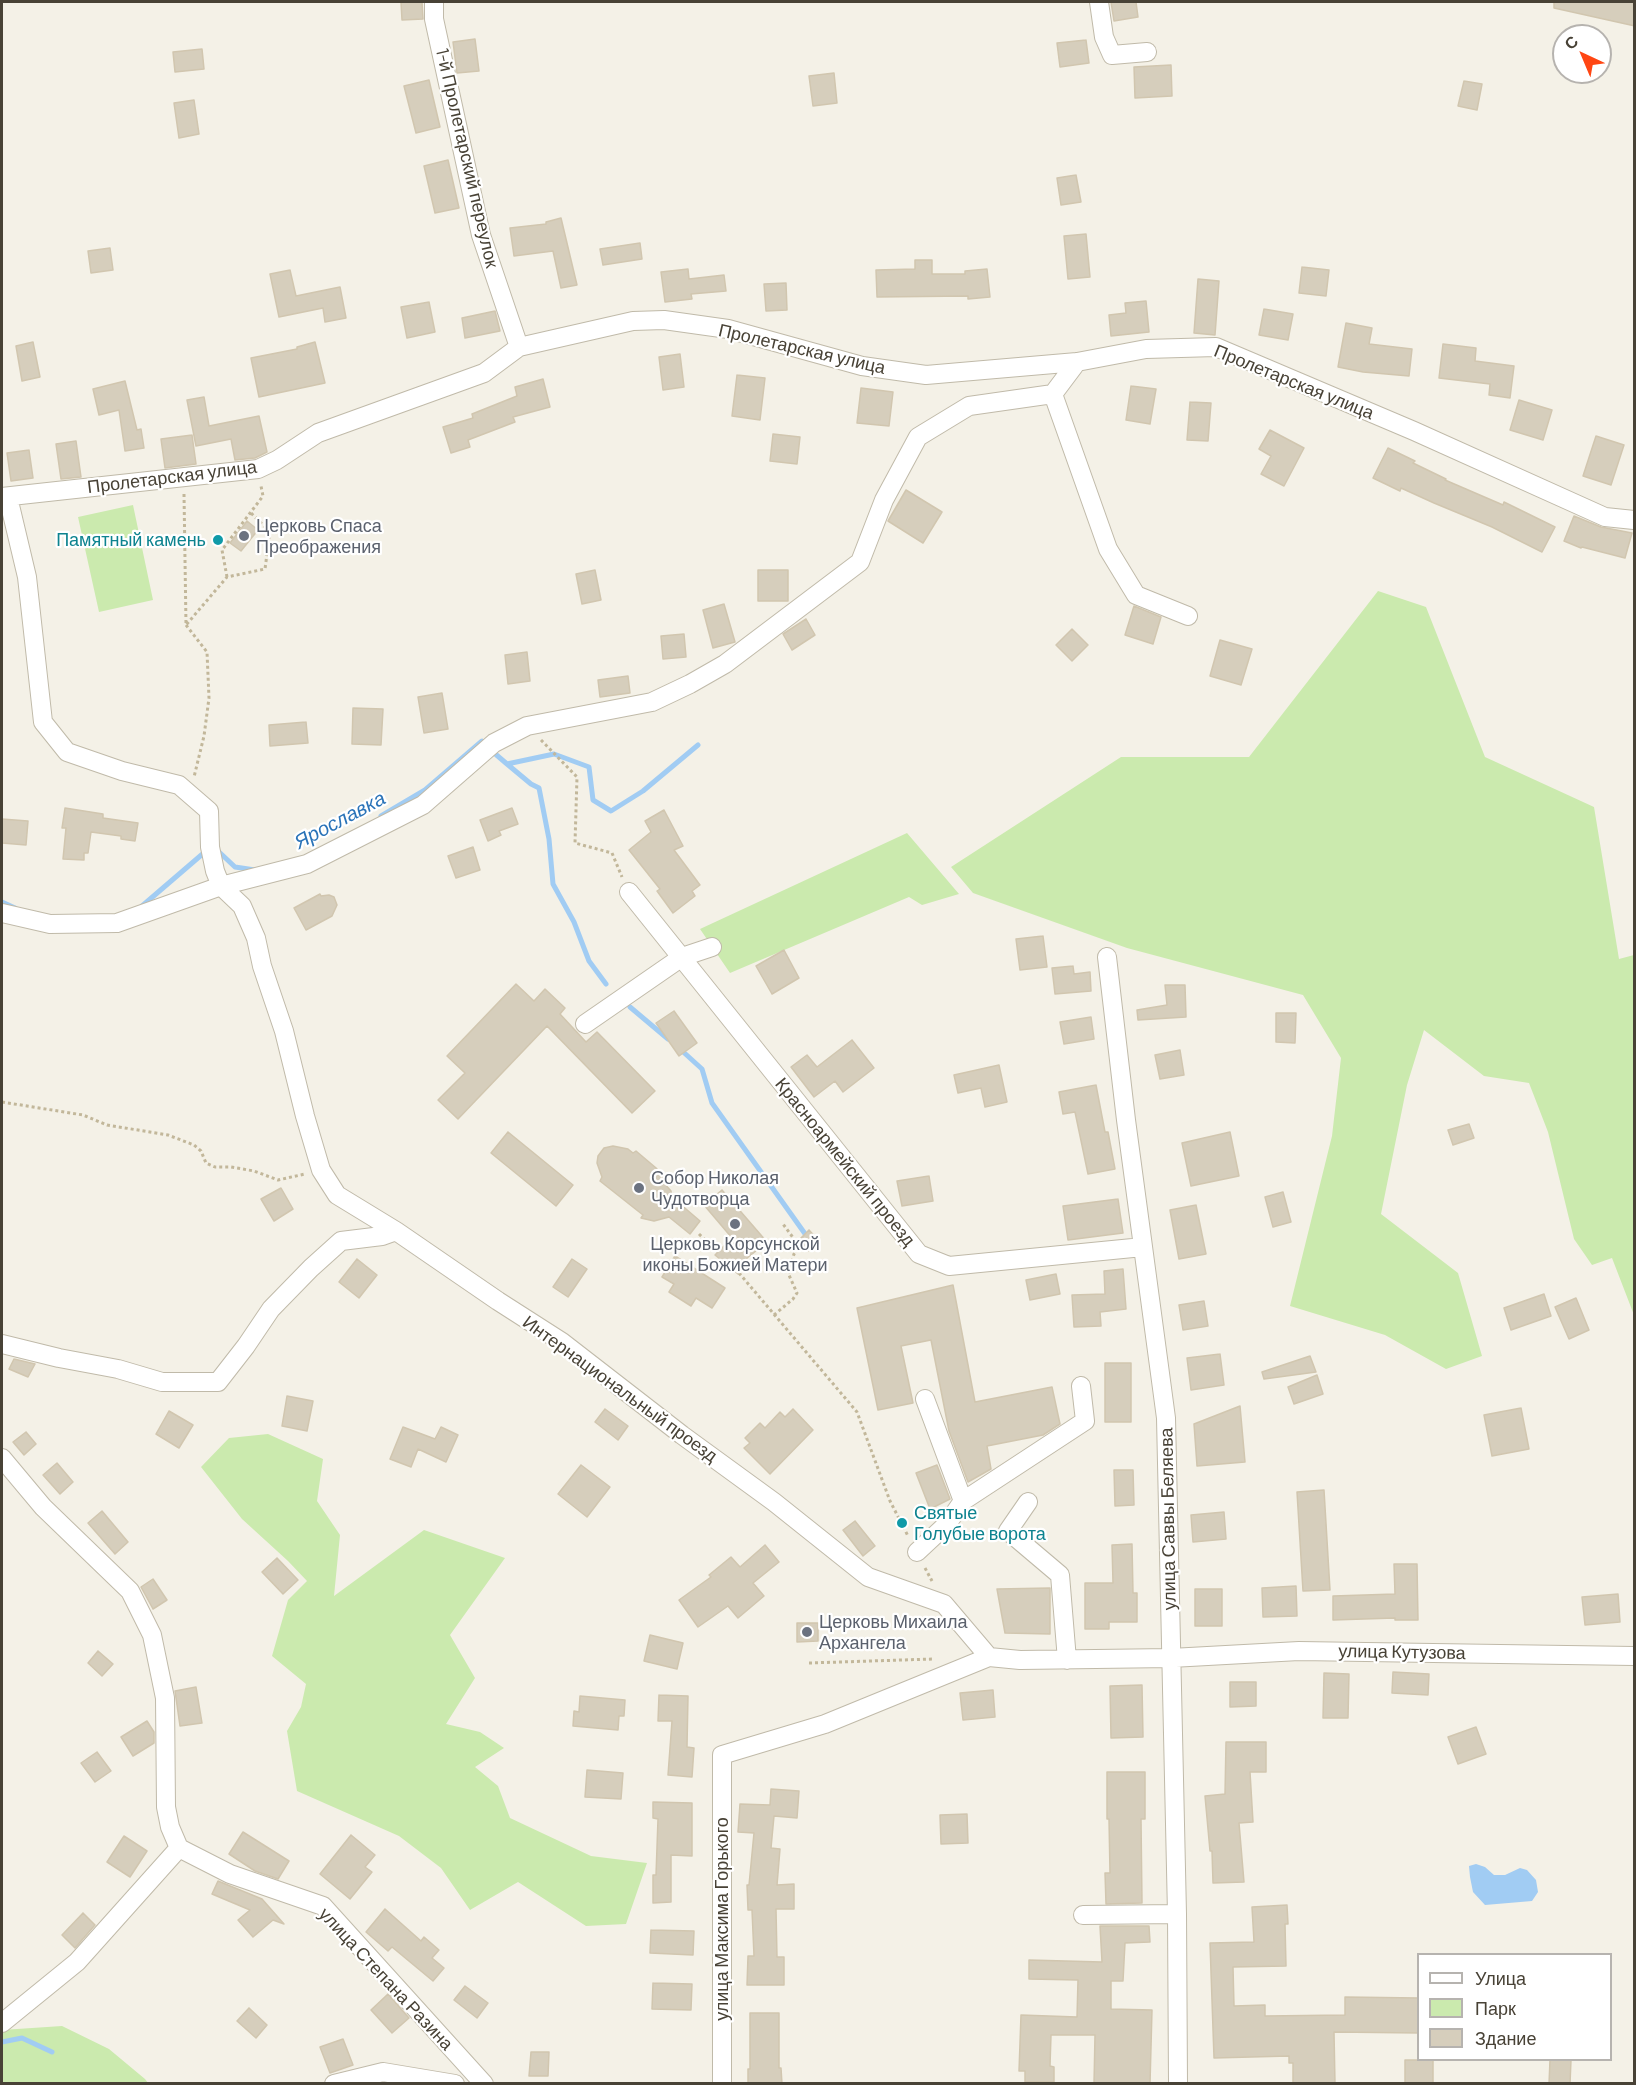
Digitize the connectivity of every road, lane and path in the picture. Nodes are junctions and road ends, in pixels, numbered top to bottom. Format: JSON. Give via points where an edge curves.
{"nodes":[{"id":1,"x":434,"y":2,"type":"edge"},
{"id":2,"x":1099,"y":2,"type":"edge"},
{"id":3,"x":1147,"y":52,"type":"dead end"},
{"id":4,"x":519,"y":347,"type":"junction"},
{"id":5,"x":1077,"y":362,"type":"junction"},
{"id":6,"x":1053,"y":394,"type":"junction"},
{"id":7,"x":258,"y":469,"type":"junction"},
{"id":8,"x":184,"y":477,"type":"junction"},
{"id":9,"x":5,"y":497,"type":"edge"},
{"id":10,"x":250,"y":512,"type":"junction"},
{"id":11,"x":1635,"y":520,"type":"edge"},
{"id":12,"x":227,"y":577,"type":"junction"},
{"id":13,"x":1188,"y":616,"type":"dead end"},
{"id":14,"x":186,"y":625,"type":"junction"},
{"id":15,"x":527,"y":726,"type":"junction"},
{"id":16,"x":190,"y":794,"type":"junction"},
{"id":17,"x":221,"y":886,"type":"junction"},
{"id":18,"x":629,"y":892,"type":"joint"},
{"id":19,"x":2,"y":913,"type":"edge"},
{"id":20,"x":712,"y":947,"type":"dead end"},
{"id":21,"x":682,"y":957,"type":"junction"},
{"id":22,"x":1107,"y":957,"type":"dead end"},
{"id":23,"x":585,"y":1024,"type":"dead end"},
{"id":24,"x":2,"y":1102,"type":"edge"},
{"id":25,"x":321,"y":1170,"type":"junction"},
{"id":26,"x":783,"y":1224,"type":"dead end"},
{"id":27,"x":396,"y":1231,"type":"junction"},
{"id":28,"x":699,"y":1234,"type":"dead end"},
{"id":29,"x":1143,"y":1247,"type":"junction"},
{"id":30,"x":718,"y":1252,"type":"dead end"},
{"id":31,"x":738,"y":1273,"type":"dead end"},
{"id":32,"x":774,"y":1315,"type":"junction"},
{"id":33,"x":2,"y":1344,"type":"edge"},
{"id":34,"x":1081,"y":1386,"type":"dead end"},
{"id":35,"x":925,"y":1399,"type":"dead end"},
{"id":36,"x":2,"y":1458,"type":"edge"},
{"id":37,"x":963,"y":1501,"type":"junction"},
{"id":38,"x":1028,"y":1502,"type":"dead end"},
{"id":39,"x":917,"y":1552,"type":"junction"},
{"id":40,"x":944,"y":1604,"type":"junction"},
{"id":41,"x":1635,"y":1656,"type":"edge"},
{"id":42,"x":989,"y":1657,"type":"junction"},
{"id":43,"x":941,"y":1658,"type":"dead end"},
{"id":44,"x":1171,"y":1658,"type":"junction"},
{"id":45,"x":1067,"y":1660,"type":"junction"},
{"id":46,"x":809,"y":1664,"type":"dead end"},
{"id":47,"x":179,"y":1848,"type":"junction"},
{"id":48,"x":1177,"y":1914,"type":"junction"},
{"id":49,"x":1083,"y":1915,"type":"dead end"},
{"id":50,"x":2,"y":2023,"type":"edge"},
{"id":51,"x":334,"y":2084,"type":"edge"},
{"id":52,"x":455,"y":2084,"type":"edge"},
{"id":53,"x":484,"y":2084,"type":"edge"},
{"id":54,"x":722,"y":2084,"type":"edge"},
{"id":55,"x":1178,"y":2084,"type":"edge"}],
"edges":[{"from":1,"to":4,"type":"street","name":"1-й Пролетарский переулок","via":[[434,19],[482,235]]},
{"from":2,"to":3,"type":"street","via":[[1104,37],[1112,55]]},
{"from":4,"to":5,"type":"street","name":"Пролетарская улица","via":[[633,321],[664,320],[728,329],[862,366],[926,375]]},
{"from":4,"to":7,"type":"street","name":"Пролетарская улица","via":[[484,373],[318,432]]},
{"from":5,"to":6,"type":"street"},
{"from":5,"to":11,"type":"street","name":"Пролетарская улица","via":[[1146,349],[1216,346],[1605,517]]},
{"from":6,"to":13,"type":"street","via":[[1108,549],[1136,595]]},
{"from":6,"to":15,"type":"street","via":[[969,406],[918,437],[884,500],[860,562],[725,663],[652,702]]},
{"from":7,"to":8,"type":"street","name":"Пролетарская улица"},
{"from":7,"to":10,"type":"path","via":[[263,496]]},
{"from":8,"to":9,"type":"street","name":"Пролетарская улица"},
{"from":8,"to":14,"type":"path"},
{"from":9,"to":16,"type":"street","via":[[27,577],[43,722],[67,752],[179,785]]},
{"from":10,"to":12,"type":"path","via":[[222,550]]},
{"from":10,"to":12,"type":"path","via":[[270,532],[265,569]]},
{"from":12,"to":14,"type":"path"},
{"from":14,"to":16,"type":"path","via":[[207,652],[209,698]]},
{"from":15,"to":17,"type":"street","via":[[494,743],[423,805],[307,864]]},
{"from":15,"to":18,"type":"path","via":[[577,777],[574,843],[612,853]]},
{"from":16,"to":17,"type":"street","via":[[209,811],[214,871]]},
{"from":17,"to":19,"type":"street","via":[[117,922],[50,924]]},
{"from":17,"to":25,"type":"street","name":"Интернациональный проезд","via":[[242,906],[256,938]]},
{"from":18,"to":21,"type":"street","name":"Красноармейский проезд"},
{"from":20,"to":21,"type":"street"},
{"from":21,"to":23,"type":"street"},
{"from":21,"to":29,"type":"street","name":"Красноармейский проезд","via":[[919,1254],[949,1266]]},
{"from":22,"to":29,"type":"street","name":"улица Саввы Беляева"},
{"from":24,"to":25,"type":"path","via":[[83,1115],[107,1125],[168,1135],[195,1145],[206,1163],[215,1167],[254,1171],[278,1180]]},
{"from":25,"to":27,"type":"street","name":"Интернациональный проезд","via":[[337,1195]]},
{"from":26,"to":32,"type":"path","via":[[800,1247],[788,1273],[796,1293]]},
{"from":27,"to":33,"type":"street","via":[[341,1241],[271,1310],[218,1382],[162,1382]]},
{"from":27,"to":40,"type":"street","name":"Интернациональный проезд","via":[[562,1342],[868,1578]]},
{"from":28,"to":30,"type":"path"},
{"from":29,"to":44,"type":"street","name":"улица Саввы Беляева","via":[[1166,1418]]},
{"from":31,"to":32,"type":"path"},
{"from":32,"to":39,"type":"path","via":[[857,1412],[890,1501]]},
{"from":34,"to":37,"type":"street","via":[[1085,1421]]},
{"from":35,"to":37,"type":"street"},
{"from":36,"to":47,"type":"street","via":[[43,1507],[130,1590],[152,1635],[165,1698],[166,1807]]},
{"from":37,"to":39,"type":"street","via":[[948,1524]]},
{"from":38,"to":45,"type":"street","via":[[1008,1531],[1060,1575]]},
{"from":39,"to":40,"type":"path"},
{"from":40,"to":42,"type":"street"},
{"from":41,"to":44,"type":"street","name":"улица Кутузова","via":[[1299,1651]]},
{"from":42,"to":45,"type":"street"},
{"from":42,"to":54,"type":"street","name":"улица Максима Горького","via":[[825,1724],[722,1755]]},
{"from":43,"to":46,"type":"path"},
{"from":44,"to":45,"type":"street"},
{"from":44,"to":48,"type":"street","name":"улица Саввы Беляева"},
{"from":47,"to":50,"type":"street","via":[[77,1962]]},
{"from":47,"to":53,"type":"street","name":"улица Степана Разина","via":[[230,1874],[322,1906]]},
{"from":48,"to":49,"type":"street"},
{"from":48,"to":55,"type":"street","name":"улица Саввы Беляева"},
{"from":51,"to":52,"type":"street","via":[[383,2072]]}]}
